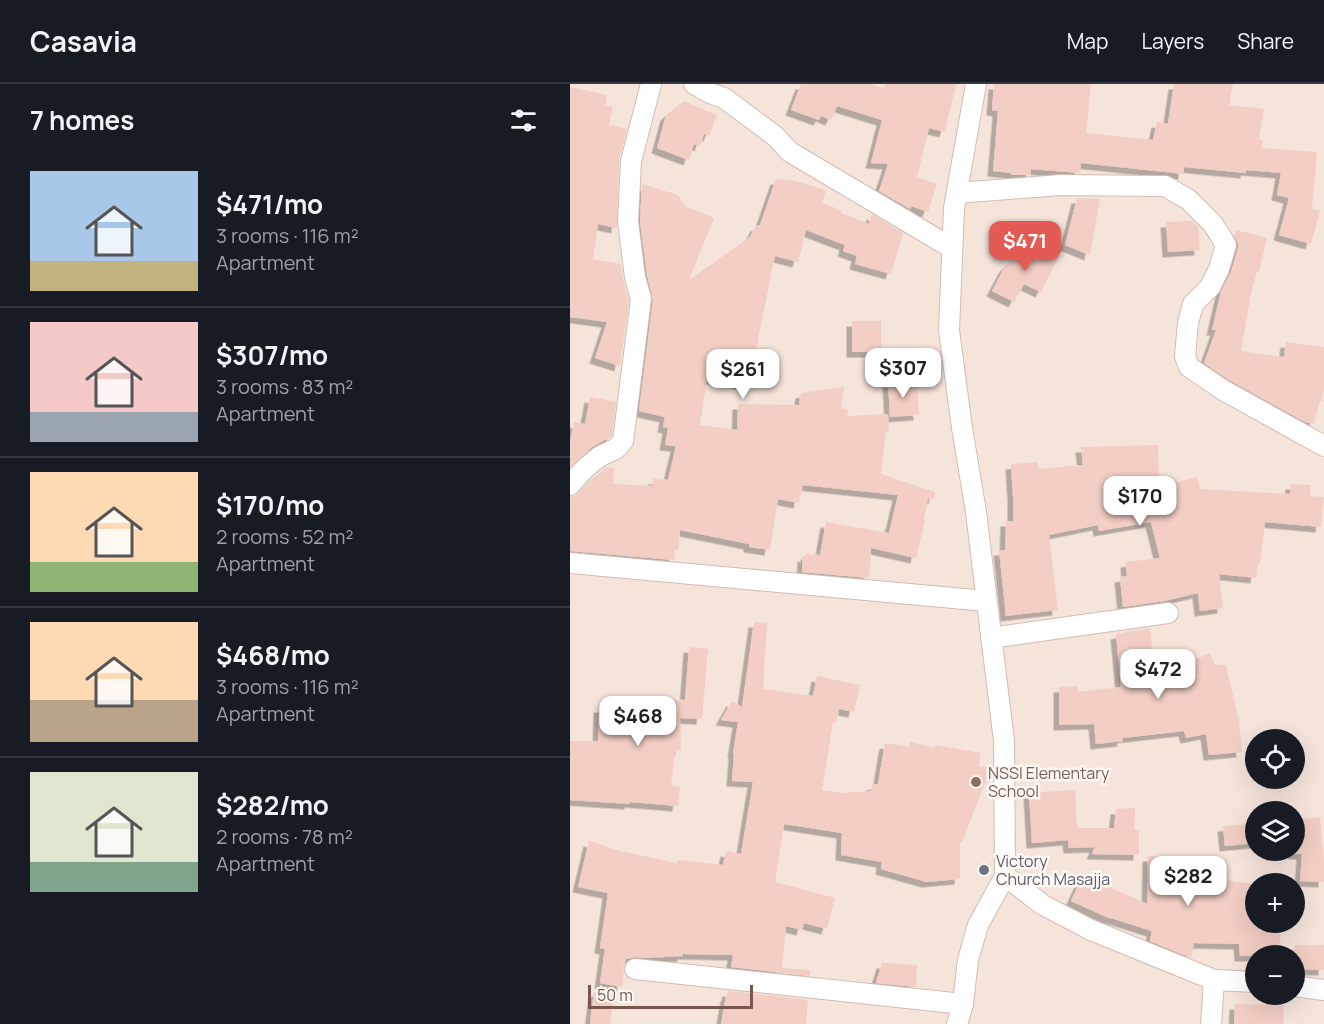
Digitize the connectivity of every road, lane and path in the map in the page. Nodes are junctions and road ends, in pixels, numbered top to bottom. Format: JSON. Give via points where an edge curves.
{"nodes":[{"id":1,"x":651,"y":84,"type":"edge"},
{"id":2,"x":694,"y":84,"type":"edge"},
{"id":3,"x":976,"y":84,"type":"edge"},
{"id":4,"x":957,"y":193,"type":"junction"},
{"id":5,"x":952,"y":248,"type":"junction"},
{"id":6,"x":1324,"y":446,"type":"edge"},
{"id":7,"x":570,"y":485,"type":"edge"},
{"id":8,"x":570,"y":563,"type":"edge"},
{"id":9,"x":986,"y":601,"type":"junction"},
{"id":10,"x":1168,"y":613,"type":"dead end"},
{"id":11,"x":991,"y":638,"type":"junction"},
{"id":12,"x":1005,"y":876,"type":"junction"},
{"id":13,"x":635,"y":969,"type":"dead end"},
{"id":14,"x":1214,"y":980,"type":"junction"},
{"id":15,"x":1245,"y":981,"type":"edge"},
{"id":16,"x":1305,"y":987,"type":"edge"},
{"id":17,"x":1324,"y":990,"type":"edge"},
{"id":18,"x":963,"y":1004,"type":"junction"},
{"id":19,"x":957,"y":1024,"type":"edge"},
{"id":20,"x":1211,"y":1024,"type":"edge"}],
"edges":[{"from":1,"to":7,"type":"street","via":[[631,161],[628,221],[641,299],[623,441],[617,449],[599,457]]},
{"from":2,"to":5,"type":"street","via":[[724,98],[776,136],[790,152]]},
{"from":3,"to":4,"type":"street"},
{"from":4,"to":5,"type":"street"},
{"from":4,"to":6,"type":"street","via":[[1060,186],[1165,186],[1190,200],[1214,224],[1226,245],[1210,287],[1193,304],[1185,356],[1190,368]]},
{"from":5,"to":9,"type":"street","via":[[949,330]]},
{"from":8,"to":9,"type":"street"},
{"from":9,"to":11,"type":"street"},
{"from":10,"to":11,"type":"street"},
{"from":11,"to":12,"type":"street","via":[[1004,741]]},
{"from":12,"to":14,"type":"street","via":[[1043,905],[1090,930]]},
{"from":12,"to":18,"type":"street","via":[[978,925],[968,960]]},
{"from":13,"to":18,"type":"street"},
{"from":14,"to":15,"type":"street"},
{"from":14,"to":20,"type":"street"},
{"from":16,"to":17,"type":"street"},
{"from":18,"to":19,"type":"street"}]}
